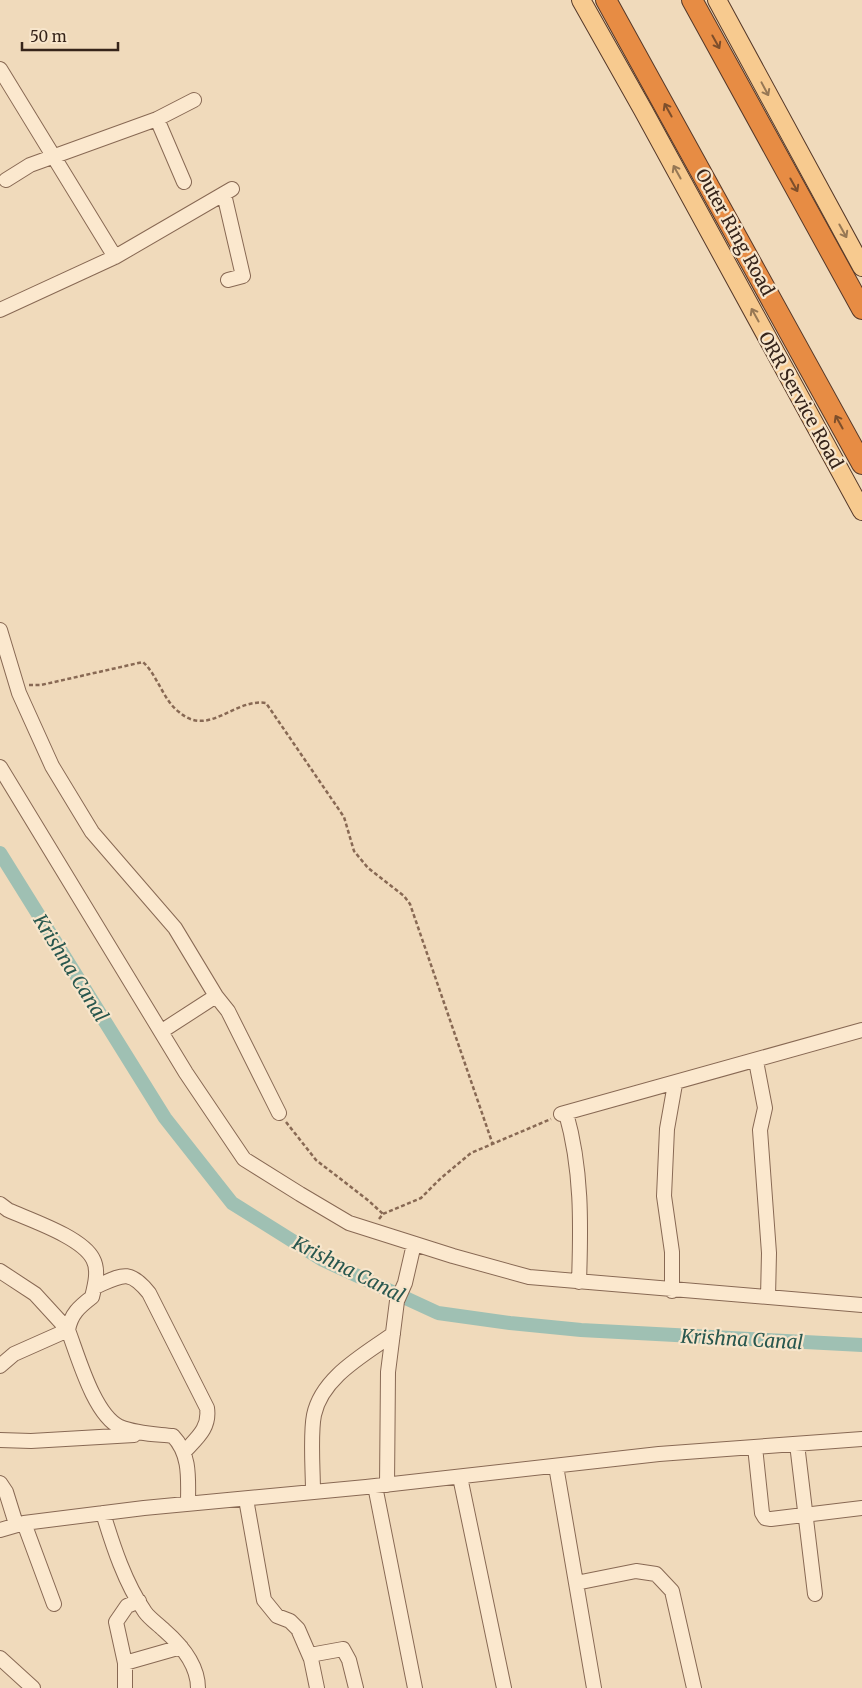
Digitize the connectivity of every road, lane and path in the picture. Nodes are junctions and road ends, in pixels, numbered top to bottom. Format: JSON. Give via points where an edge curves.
{"nodes":[{"id":1,"x":572,"y":0,"type":"edge"},
{"id":2,"x":581,"y":0,"type":"edge"},
{"id":3,"x":606,"y":0,"type":"edge"},
{"id":4,"x":692,"y":0,"type":"edge"},
{"id":5,"x":716,"y":0,"type":"edge"},
{"id":6,"x":597,"y":27,"type":"junction"},
{"id":7,"x":0,"y":69,"type":"edge"},
{"id":8,"x":194,"y":100,"type":"dead end"},
{"id":9,"x":156,"y":118,"type":"junction"},
{"id":10,"x":53,"y":156,"type":"junction"},
{"id":11,"x":6,"y":180,"type":"dead end"},
{"id":12,"x":184,"y":182,"type":"dead end"},
{"id":13,"x":115,"y":257,"type":"junction"},
{"id":14,"x":862,"y":266,"type":"edge"},
{"id":15,"x":228,"y":280,"type":"dead end"},
{"id":16,"x":862,"y":309,"type":"edge"},
{"id":17,"x":0,"y":310,"type":"edge"},
{"id":18,"x":862,"y":464,"type":"edge"},
{"id":19,"x":862,"y":511,"type":"edge"},
{"id":20,"x":0,"y":630,"type":"edge"},
{"id":21,"x":16,"y":685,"type":"junction"},
{"id":22,"x":0,"y":767,"type":"edge"},
{"id":23,"x":216,"y":996,"type":"junction"},
{"id":24,"x":862,"y":1030,"type":"edge"},
{"id":25,"x":162,"y":1031,"type":"junction"},
{"id":26,"x":756,"y":1061,"type":"junction"},
{"id":27,"x":674,"y":1084,"type":"junction"},
{"id":28,"x":279,"y":1113,"type":"joint"},
{"id":29,"x":563,"y":1114,"type":"junction"},
{"id":30,"x":493,"y":1144,"type":"junction"},
{"id":31,"x":0,"y":1204,"type":"edge"},
{"id":32,"x":383,"y":1214,"type":"junction"},
{"id":33,"x":370,"y":1229,"type":"junction"},
{"id":34,"x":414,"y":1244,"type":"junction"},
{"id":35,"x":0,"y":1271,"type":"edge"},
{"id":36,"x":579,"y":1282,"type":"junction"},
{"id":37,"x":95,"y":1287,"type":"junction"},
{"id":38,"x":672,"y":1290,"type":"junction"},
{"id":39,"x":768,"y":1297,"type":"junction"},
{"id":40,"x":862,"y":1305,"type":"edge"},
{"id":41,"x":68,"y":1330,"type":"junction"},
{"id":42,"x":393,"y":1334,"type":"junction"},
{"id":43,"x":0,"y":1366,"type":"edge"},
{"id":44,"x":145,"y":1434,"type":"junction"},
{"id":45,"x":862,"y":1439,"type":"edge"},
{"id":46,"x":0,"y":1440,"type":"edge"},
{"id":47,"x":797,"y":1444,"type":"junction"},
{"id":48,"x":755,"y":1447,"type":"junction"},
{"id":49,"x":185,"y":1451,"type":"junction"},
{"id":50,"x":556,"y":1466,"type":"junction"},
{"id":51,"x":460,"y":1477,"type":"junction"},
{"id":52,"x":0,"y":1483,"type":"edge"},
{"id":53,"x":381,"y":1485,"type":"junction"},
{"id":54,"x":313,"y":1492,"type":"junction"},
{"id":55,"x":246,"y":1499,"type":"junction"},
{"id":56,"x":188,"y":1504,"type":"junction"},
{"id":57,"x":862,"y":1508,"type":"edge"},
{"id":58,"x":103,"y":1513,"type":"junction"},
{"id":59,"x":806,"y":1515,"type":"junction"},
{"id":60,"x":20,"y":1523,"type":"junction"},
{"id":61,"x":0,"y":1530,"type":"edge"},
{"id":62,"x":576,"y":1583,"type":"junction"},
{"id":63,"x":815,"y":1594,"type":"dead end"},
{"id":64,"x":139,"y":1601,"type":"junction"},
{"id":65,"x":54,"y":1604,"type":"dead end"},
{"id":66,"x":181,"y":1647,"type":"junction"},
{"id":67,"x":310,"y":1655,"type":"junction"},
{"id":68,"x":0,"y":1658,"type":"edge"},
{"id":69,"x":125,"y":1663,"type":"junction"},
{"id":70,"x":33,"y":1688,"type":"edge"},
{"id":71,"x":125,"y":1688,"type":"edge"},
{"id":72,"x":198,"y":1688,"type":"edge"},
{"id":73,"x":317,"y":1688,"type":"edge"},
{"id":74,"x":356,"y":1688,"type":"edge"},
{"id":75,"x":415,"y":1688,"type":"edge"},
{"id":76,"x":504,"y":1688,"type":"edge"},
{"id":77,"x":594,"y":1688,"type":"edge"},
{"id":78,"x":694,"y":1688,"type":"edge"}],
"edges":[{"from":1,"to":6,"type":"main road"},
{"from":2,"to":6,"type":"main road","name":"ORR Service Road"},
{"from":18,"to":3,"type":"highway","name":"Outer Ring Road","one_way":true},
{"from":4,"to":16,"type":"highway","one_way":true},
{"from":5,"to":14,"type":"main road","one_way":true},
{"from":19,"to":6,"type":"main road","name":"ORR Service Road","one_way":true},
{"from":7,"to":10,"type":"street"},
{"from":8,"to":9,"type":"street"},
{"from":9,"to":10,"type":"street"},
{"from":9,"to":12,"type":"street"},
{"from":10,"to":11,"type":"street"},
{"from":10,"to":13,"type":"street"},
{"from":13,"to":15,"type":"street","via":[[228,191],[243,276]]},
{"from":13,"to":17,"type":"street"},
{"from":20,"to":21,"type":"street"},
{"from":21,"to":23,"type":"street","via":[[52,766],[92,832],[175,928]]},
{"from":21,"to":30,"type":"path","via":[[41,685],[143,662],[177,712],[191,720],[204,722],[255,701],[266,703],[344,817],[354,851],[368,868],[410,904]]},
{"from":22,"to":25,"type":"street"},
{"from":23,"to":25,"type":"street"},
{"from":23,"to":28,"type":"street","via":[[228,1011]]},
{"from":24,"to":26,"type":"street"},
{"from":25,"to":33,"type":"street","via":[[244,1159],[341,1218]]},
{"from":26,"to":27,"type":"street"},
{"from":26,"to":39,"type":"street","via":[[765,1108],[760,1130],[769,1253]]},
{"from":27,"to":29,"type":"street"},
{"from":27,"to":38,"type":"street","via":[[667,1128],[664,1196],[672,1252]]},
{"from":28,"to":32,"type":"path","via":[[316,1160]]},
{"from":29,"to":30,"type":"path"},
{"from":29,"to":36,"type":"street","via":[[578,1164],[581,1208]]},
{"from":30,"to":32,"type":"path","via":[[471,1153],[421,1198]]},
{"from":31,"to":37,"type":"street","via":[[78,1243],[94,1259],[97,1270]]},
{"from":32,"to":33,"type":"path"},
{"from":33,"to":34,"type":"street"},
{"from":34,"to":36,"type":"street","via":[[529,1277]]},
{"from":34,"to":42,"type":"street","via":[[397,1301]]},
{"from":35,"to":41,"type":"street","via":[[35,1294]]},
{"from":36,"to":38,"type":"street"},
{"from":37,"to":41,"type":"street","via":[[92,1297],[71,1318]]},
{"from":37,"to":49,"type":"street","via":[[118,1277],[130,1276],[138,1279],[149,1293],[207,1408],[206,1426]]},
{"from":38,"to":39,"type":"street"},
{"from":39,"to":40,"type":"street"},
{"from":41,"to":43,"type":"street","via":[[14,1354]]},
{"from":41,"to":44,"type":"street","via":[[107,1417],[119,1426]]},
{"from":42,"to":53,"type":"street"},
{"from":42,"to":54,"type":"street","via":[[337,1376],[320,1398],[314,1415]]},
{"from":44,"to":46,"type":"street"},
{"from":44,"to":49,"type":"street","via":[[173,1436]]},
{"from":45,"to":47,"type":"street"},
{"from":47,"to":48,"type":"street"},
{"from":47,"to":59,"type":"street"},
{"from":48,"to":50,"type":"street"},
{"from":48,"to":59,"type":"street","via":[[762,1513],[771,1519]]},
{"from":49,"to":56,"type":"street"},
{"from":50,"to":51,"type":"street"},
{"from":50,"to":62,"type":"street"},
{"from":51,"to":53,"type":"street"},
{"from":51,"to":76,"type":"street"},
{"from":52,"to":60,"type":"street"},
{"from":53,"to":54,"type":"street"},
{"from":53,"to":75,"type":"street"},
{"from":54,"to":55,"type":"street"},
{"from":55,"to":56,"type":"street"},
{"from":55,"to":67,"type":"street","via":[[264,1600],[277,1616],[290,1621],[298,1629]]},
{"from":56,"to":58,"type":"street"},
{"from":57,"to":59,"type":"street"},
{"from":58,"to":60,"type":"street"},
{"from":58,"to":64,"type":"street","via":[[124,1571]]},
{"from":59,"to":63,"type":"street"},
{"from":60,"to":61,"type":"street"},
{"from":60,"to":65,"type":"street"},
{"from":62,"to":77,"type":"street"},
{"from":62,"to":78,"type":"street","via":[[636,1571],[656,1574],[672,1590]]},
{"from":64,"to":66,"type":"street","via":[[153,1621]]},
{"from":64,"to":69,"type":"street","via":[[127,1606],[116,1622]]},
{"from":66,"to":69,"type":"street"},
{"from":66,"to":72,"type":"street","via":[[192,1665]]},
{"from":67,"to":73,"type":"street"},
{"from":67,"to":74,"type":"street","via":[[343,1649]]},
{"from":68,"to":70,"type":"street"},
{"from":69,"to":71,"type":"street"}]}
